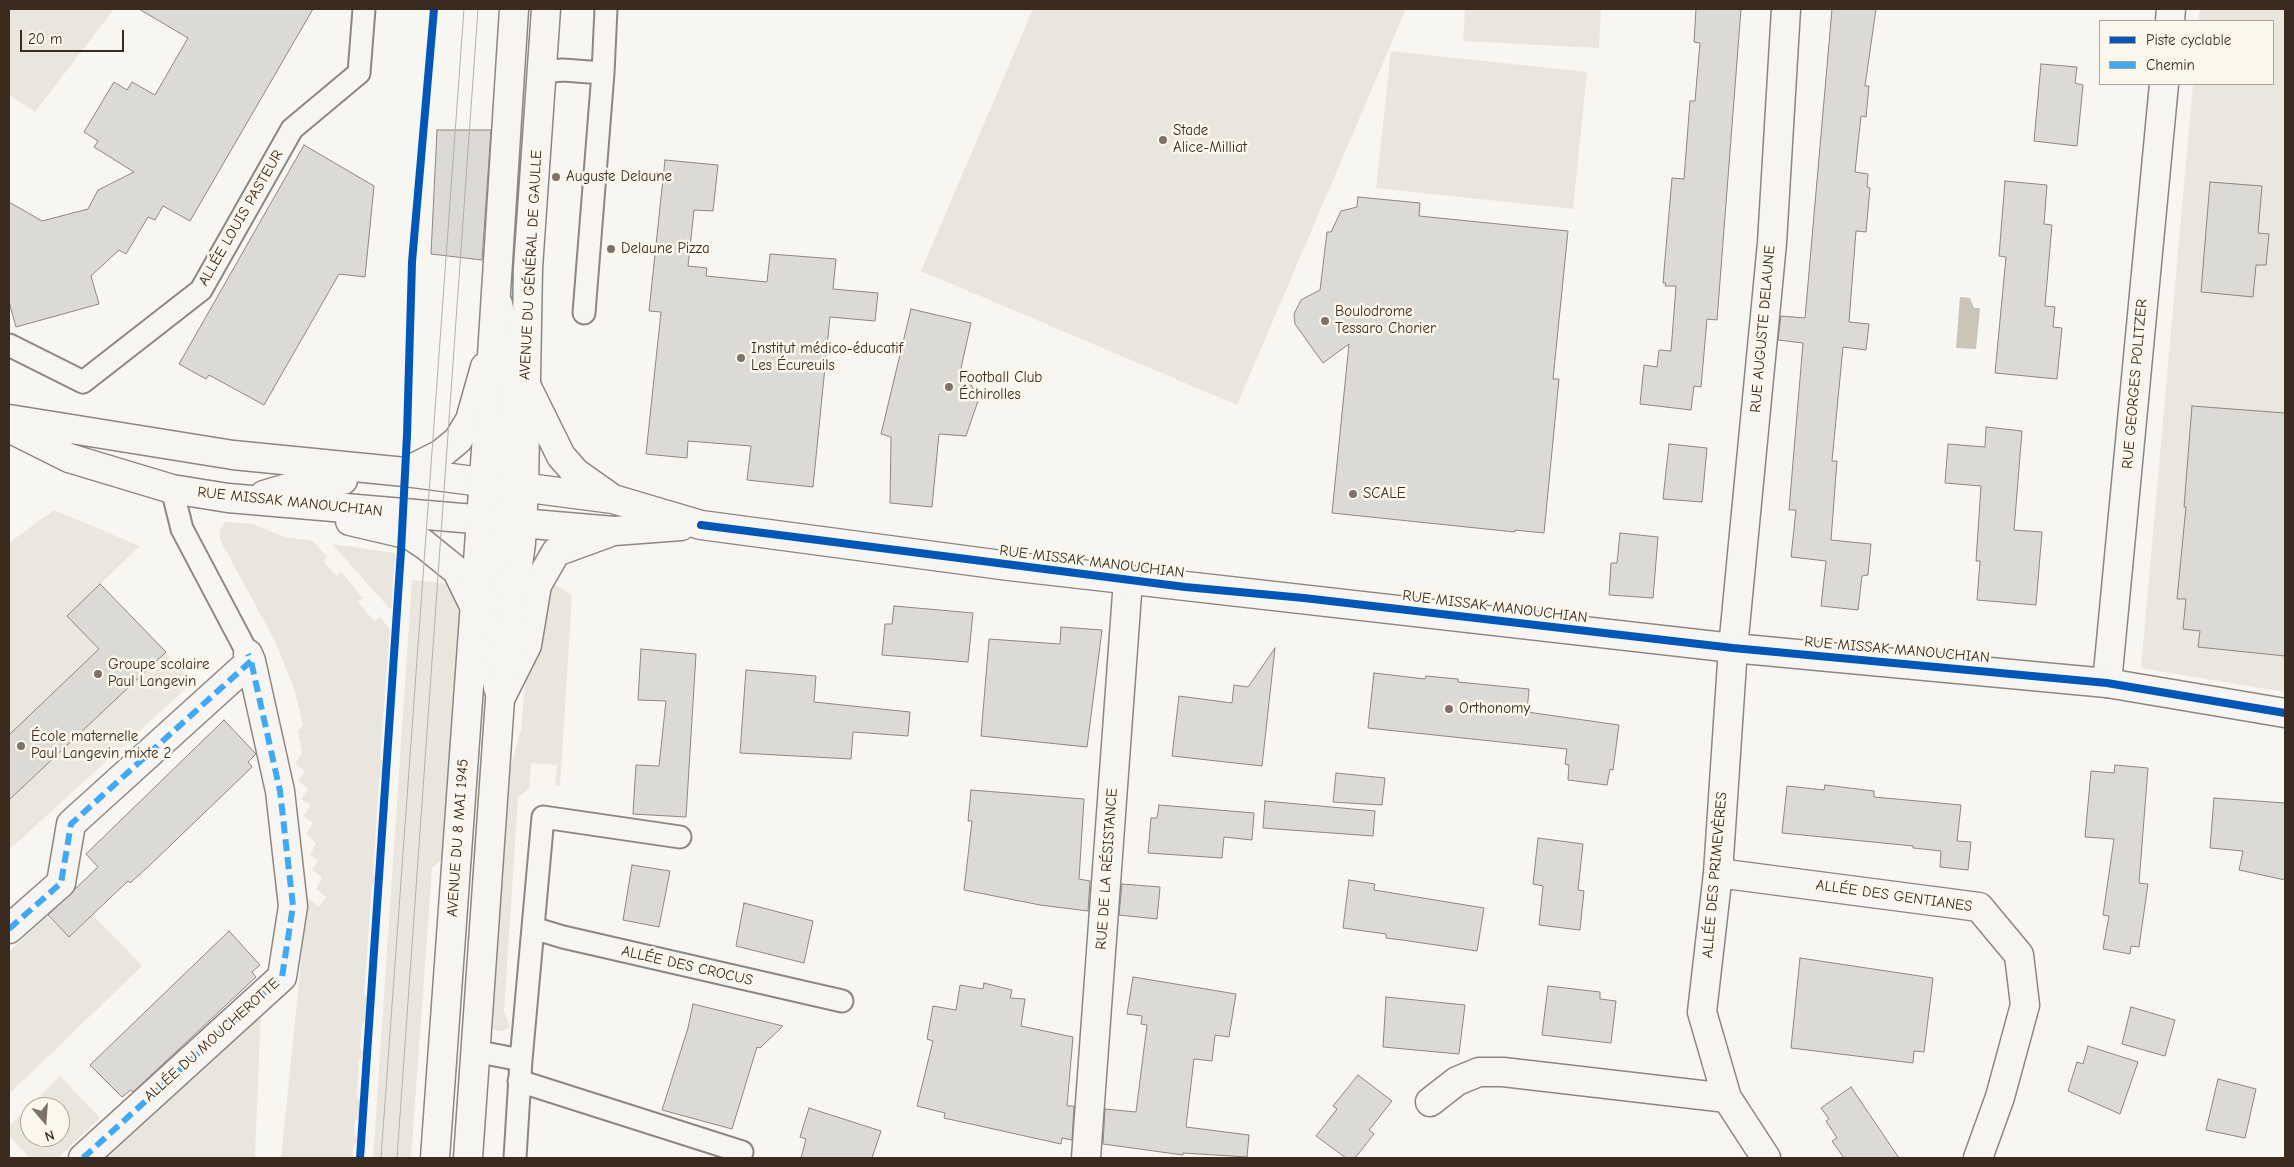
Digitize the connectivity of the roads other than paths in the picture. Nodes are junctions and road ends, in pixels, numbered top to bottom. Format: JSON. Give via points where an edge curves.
{"nodes":[{"id":1,"x":364,"y":9,"type":"edge"},
{"id":2,"x":514,"y":9,"type":"edge"},
{"id":3,"x":546,"y":9,"type":"edge"},
{"id":4,"x":606,"y":9,"type":"edge"},
{"id":5,"x":1786,"y":9,"type":"edge"},
{"id":6,"x":542,"y":72,"type":"junction"},
{"id":7,"x":603,"y":73,"type":"junction"},
{"id":8,"x":2164,"y":85,"type":"edge"},
{"id":9,"x":496,"y":296,"type":"junction"},
{"id":10,"x":584,"y":313,"type":"dead end"},
{"id":11,"x":493,"y":339,"type":"junction"},
{"id":12,"x":9,"y":345,"type":"edge"},
{"id":13,"x":526,"y":383,"type":"junction"},
{"id":14,"x":9,"y":419,"type":"edge"},
{"id":15,"x":9,"y":428,"type":"edge"},
{"id":16,"x":405,"y":472,"type":"junction"},
{"id":17,"x":172,"y":489,"type":"junction"},
{"id":18,"x":248,"y":500,"type":"junction"},
{"id":19,"x":613,"y":500,"type":"junction"},
{"id":20,"x":502,"y":502,"type":"junction"},
{"id":21,"x":296,"y":504,"type":"junction"},
{"id":22,"x":664,"y":514,"type":"junction"},
{"id":23,"x":701,"y":525,"type":"junction"},
{"id":24,"x":614,"y":531,"type":"junction"},
{"id":25,"x":1128,"y":580,"type":"junction"},
{"id":26,"x":475,"y":608,"type":"junction"},
{"id":27,"x":1733,"y":648,"type":"junction"},
{"id":28,"x":250,"y":658,"type":"junction"},
{"id":29,"x":2107,"y":684,"type":"junction"},
{"id":30,"x":500,"y":699,"type":"junction"},
{"id":31,"x":2285,"y":713,"type":"edge"},
{"id":32,"x":680,"y":838,"type":"dead end"},
{"id":33,"x":1718,"y":873,"type":"junction"},
{"id":34,"x":533,"y":928,"type":"junction"},
{"id":35,"x":9,"y":929,"type":"edge"},
{"id":36,"x":842,"y":1001,"type":"dead end"},
{"id":37,"x":474,"y":1051,"type":"junction"},
{"id":38,"x":521,"y":1060,"type":"junction"},
{"id":39,"x":519,"y":1081,"type":"junction"},
{"id":40,"x":1727,"y":1098,"type":"junction"},
{"id":41,"x":1430,"y":1102,"type":"dead end"},
{"id":42,"x":742,"y":1152,"type":"dead end"},
{"id":43,"x":83,"y":1158,"type":"edge"},
{"id":44,"x":435,"y":1158,"type":"edge"},
{"id":45,"x":468,"y":1158,"type":"edge"},
{"id":46,"x":515,"y":1158,"type":"edge"},
{"id":47,"x":1086,"y":1158,"type":"edge"},
{"id":48,"x":1766,"y":1158,"type":"edge"},
{"id":49,"x":1978,"y":1158,"type":"edge"}],
"edges":[{"from":1,"to":12,"type":"lane","name":"ALLÉE LOUIS PASTEUR","via":[[359,73],[292,129],[200,290],[84,382]]},
{"from":2,"to":9,"type":"street"},
{"from":3,"to":6,"type":"street","name":"AVENUE DU GÉNÉRAL DE GAULLE"},
{"from":4,"to":7,"type":"lane"},
{"from":5,"to":27,"type":"street","name":"RUE AUGUSTE DELAUNE","via":[[1772,242]]},
{"from":6,"to":7,"type":"lane"},
{"from":6,"to":13,"type":"street","name":"AVENUE DU GÉNÉRAL DE GAULLE","via":[[528,268]]},
{"from":7,"to":10,"type":"lane"},
{"from":8,"to":29,"type":"street","name":"RUE GEORGES POLITZER"},
{"from":9,"to":11,"type":"street"},
{"from":9,"to":20,"type":"street","via":[[512,365]]},
{"from":11,"to":16,"type":"street","via":[[470,420],[458,440],[441,454]]},
{"from":11,"to":20,"type":"street"},
{"from":13,"to":19,"type":"street","via":[[562,456],[576,473]]},
{"from":13,"to":20,"type":"street","name":"AVENUE DU GÉNÉRAL DE GAULLE"},
{"from":14,"to":16,"type":"street","name":"RUE MISSAK MANOUCHIAN","via":[[233,455]]},
{"from":15,"to":17,"type":"street","name":"RUE MISSAK MANOUCHIAN","via":[[69,458]]},
{"from":16,"to":20,"type":"street","name":"RUE MISSAK MANOUCHIAN"},
{"from":17,"to":18,"type":"street","name":"RUE MISSAK MANOUCHIAN"},
{"from":17,"to":28,"type":"lane","via":[[182,529]]},
{"from":18,"to":20,"type":"street","via":[[321,478],[404,485]]},
{"from":18,"to":21,"type":"street","name":"RUE MISSAK MANOUCHIAN"},
{"from":19,"to":20,"type":"street","name":"RUE MISSAK MANOUCHIAN"},
{"from":19,"to":22,"type":"street","name":"RUE MISSAK MANOUCHIAN"},
{"from":20,"to":21,"type":"street","name":"RUE MISSAK MANOUCHIAN"},
{"from":20,"to":22,"type":"street","via":[[630,519]]},
{"from":20,"to":24,"type":"street","name":"RUE MISSAK MANOUCHIAN"},
{"from":20,"to":26,"type":"street","name":"AVENUE DU 8 MAI 1945"},
{"from":20,"to":30,"type":"street","name":"AVENUE DU 8 MAI 1945"},
{"from":21,"to":26,"type":"street","via":[[359,525],[410,535],[457,571]]},
{"from":22,"to":23,"type":"street","name":"RUE MISSAK MANOUCHIAN"},
{"from":23,"to":24,"type":"street","name":"RUE MISSAK MANOUCHIAN"},
{"from":23,"to":25,"type":"street","name":"RUE MISSAK MANOUCHIAN"},
{"from":24,"to":30,"type":"street","via":[[556,552],[537,585],[527,645]]},
{"from":25,"to":27,"type":"street","name":"RUE MISSAK MANOUCHIAN"},
{"from":25,"to":47,"type":"street","name":"RUE DE LA RÉSISTANCE"},
{"from":26,"to":44,"type":"street","name":"AVENUE DU 8 MAI 1945"},
{"from":27,"to":29,"type":"street","name":"RUE MISSAK MANOUCHIAN"},
{"from":27,"to":33,"type":"street","name":"ALLÉE DES PRIMEVÈRES"},
{"from":28,"to":35,"type":"street","via":[[71,824],[60,883]]},
{"from":28,"to":43,"type":"street","name":"ALLÉE DU MOUCHEROTTE","via":[[280,791],[293,906],[282,977]]},
{"from":29,"to":31,"type":"street","name":"RUE MISSAK MANOUCHIAN"},
{"from":30,"to":37,"type":"street","name":"AVENUE DU 8 MAI 1945"},
{"from":32,"to":34,"type":"lane","via":[[543,817]]},
{"from":33,"to":40,"type":"street","name":"ALLÉE DES PRIMEVÈRES","via":[[1702,1012]]},
{"from":33,"to":49,"type":"street","name":"ALLÉE DES GENTIANES","via":[[1979,907],[2019,955],[2025,1005],[2000,1097]]},
{"from":34,"to":36,"type":"lane","name":"ALLÉE DES CROCUS","via":[[563,938]]},
{"from":34,"to":38,"type":"lane"},
{"from":37,"to":38,"type":"lane"},
{"from":37,"to":45,"type":"street","name":"AVENUE DU 8 MAI 1945"},
{"from":38,"to":39,"type":"lane"},
{"from":39,"to":42,"type":"lane"},
{"from":39,"to":46,"type":"lane"},
{"from":40,"to":41,"type":"street","via":[[1503,1072],[1479,1072],[1457,1081]]},
{"from":40,"to":48,"type":"street","name":"ALLÉE DES PRIMEVÈRES"}]}
